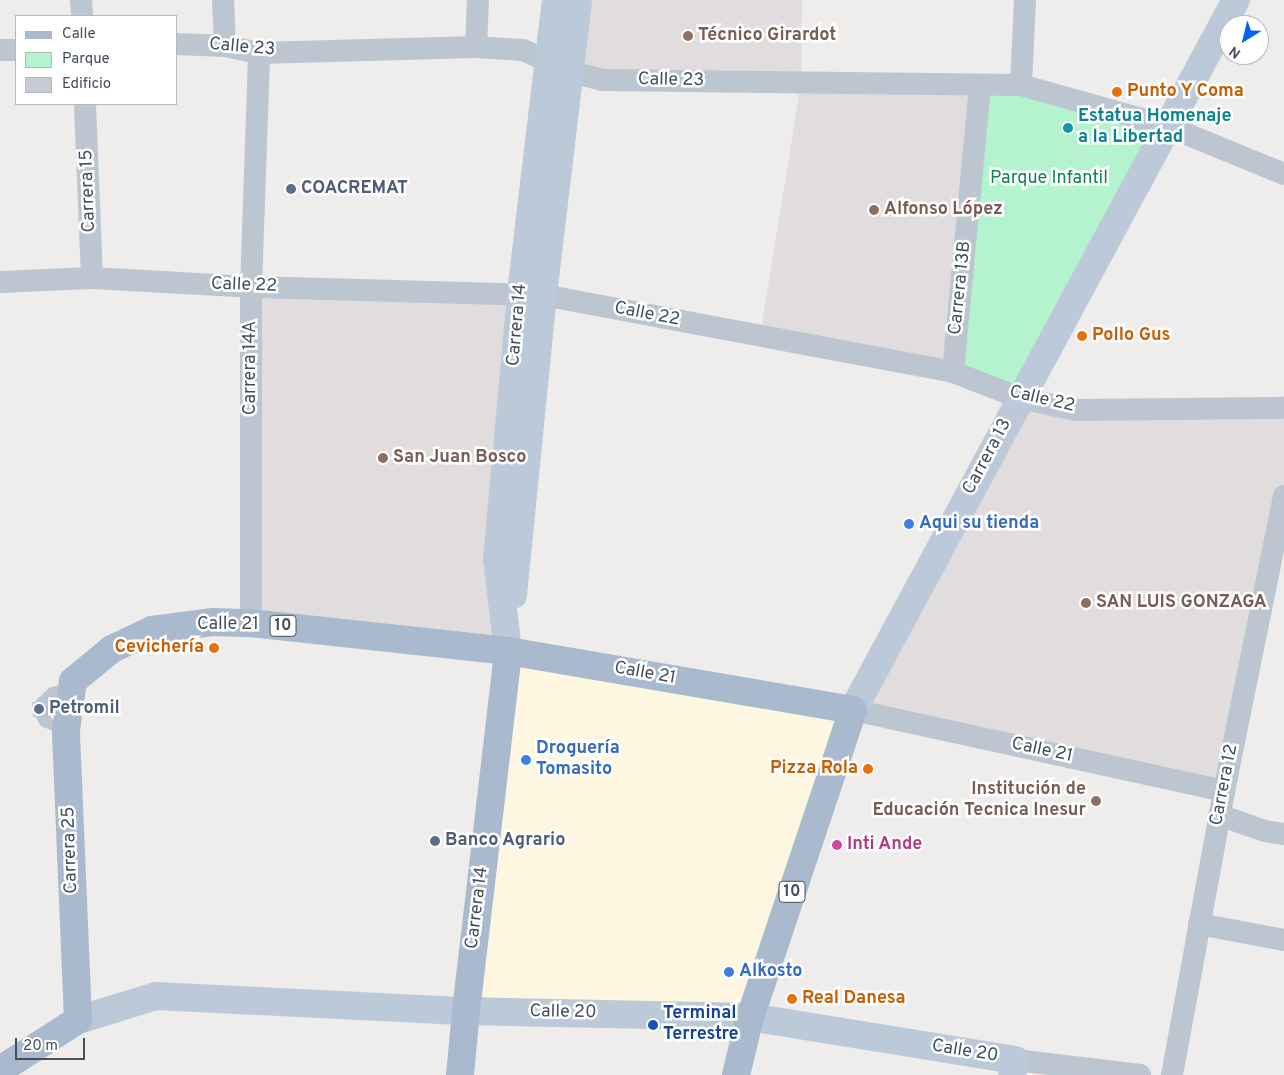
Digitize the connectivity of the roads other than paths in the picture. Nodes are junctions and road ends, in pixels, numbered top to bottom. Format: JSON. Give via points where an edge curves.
{"nodes":[{"id":1,"x":81,"y":0,"type":"edge"},
{"id":2,"x":223,"y":0,"type":"edge"},
{"id":3,"x":478,"y":0,"type":"edge"},
{"id":4,"x":556,"y":0,"type":"edge"},
{"id":5,"x":578,"y":0,"type":"edge"},
{"id":6,"x":1025,"y":0,"type":"edge"},
{"id":7,"x":1236,"y":0,"type":"edge"},
{"id":8,"x":82,"y":15,"type":"edge"},
{"id":9,"x":178,"y":44,"type":"edge"},
{"id":10,"x":225,"y":46,"type":"junction"},
{"id":11,"x":476,"y":47,"type":"junction"},
{"id":12,"x":0,"y":50,"type":"edge"},
{"id":13,"x":15,"y":50,"type":"edge"},
{"id":14,"x":259,"y":53,"type":"junction"},
{"id":15,"x":560,"y":66,"type":"junction"},
{"id":16,"x":980,"y":85,"type":"junction"},
{"id":17,"x":1021,"y":85,"type":"junction"},
{"id":18,"x":85,"y":105,"type":"edge"},
{"id":19,"x":1167,"y":126,"type":"junction"},
{"id":20,"x":1284,"y":174,"type":"edge"},
{"id":21,"x":92,"y":278,"type":"junction"},
{"id":22,"x":0,"y":282,"type":"edge"},
{"id":23,"x":252,"y":287,"type":"junction"},
{"id":24,"x":532,"y":294,"type":"junction"},
{"id":25,"x":953,"y":372,"type":"junction"},
{"id":26,"x":1020,"y":398,"type":"junction"},
{"id":27,"x":1284,"y":408,"type":"edge"},
{"id":28,"x":1284,"y":496,"type":"edge"},
{"id":29,"x":251,"y":623,"type":"junction"},
{"id":30,"x":508,"y":651,"type":"junction"},
{"id":31,"x":73,"y":684,"type":"junction"},
{"id":32,"x":41,"y":702,"type":"dead end"},
{"id":33,"x":853,"y":710,"type":"junction"},
{"id":34,"x":41,"y":716,"type":"dead end"},
{"id":35,"x":66,"y":730,"type":"junction"},
{"id":36,"x":1224,"y":791,"type":"junction"},
{"id":37,"x":1219,"y":815,"type":"junction"},
{"id":38,"x":1284,"y":834,"type":"edge"},
{"id":39,"x":1200,"y":924,"type":"junction"},
{"id":40,"x":1284,"y":940,"type":"edge"},
{"id":41,"x":466,"y":1011,"type":"junction"},
{"id":42,"x":750,"y":1017,"type":"junction"},
{"id":43,"x":78,"y":1020,"type":"junction"},
{"id":44,"x":1014,"y":1067,"type":"edge"},
{"id":45,"x":0,"y":1070,"type":"edge"},
{"id":46,"x":460,"y":1075,"type":"edge"},
{"id":47,"x":736,"y":1075,"type":"edge"},
{"id":48,"x":1140,"y":1075,"type":"edge"},
{"id":49,"x":1172,"y":1075,"type":"edge"}],
"edges":[{"from":1,"to":8,"type":"street"},
{"from":2,"to":10,"type":"street"},
{"from":3,"to":11,"type":"street"},
{"from":4,"to":15,"type":"street","name":"Carrera 14"},
{"from":5,"to":15,"type":"street","name":"Carrera 14"},
{"from":6,"to":17,"type":"street"},
{"from":7,"to":19,"type":"street","name":"Carrera 13"},
{"from":9,"to":10,"type":"street","name":"Calle 23"},
{"from":10,"to":14,"type":"street","name":"Calle 23"},
{"from":11,"to":14,"type":"street","name":"Calle 23"},
{"from":11,"to":15,"type":"street","name":"Calle 23","via":[[522,50]]},
{"from":12,"to":13,"type":"street"},
{"from":14,"to":23,"type":"street","name":"Carrera 14A"},
{"from":15,"to":16,"type":"street","name":"Calle 23","via":[[602,80]]},
{"from":15,"to":24,"type":"street","name":"Carrera 14"},
{"from":16,"to":17,"type":"street","name":"Calle 23"},
{"from":16,"to":25,"type":"street","name":"Carrera 13B"},
{"from":17,"to":19,"type":"street","name":"Calle 23"},
{"from":18,"to":21,"type":"street","name":"Carrera 15"},
{"from":19,"to":20,"type":"street","name":"Calle 23"},
{"from":19,"to":26,"type":"street","name":"Carrera 13"},
{"from":21,"to":22,"type":"street","name":"Calle 22"},
{"from":21,"to":23,"type":"street","name":"Calle 22"},
{"from":23,"to":24,"type":"street","name":"Calle 22"},
{"from":23,"to":29,"type":"street","name":"Carrera 14A"},
{"from":24,"to":25,"type":"street","name":"Calle 22"},
{"from":24,"to":30,"type":"street","name":"Carrera 14","via":[[497,559]]},
{"from":25,"to":26,"type":"street","name":"Calle 22"},
{"from":26,"to":27,"type":"street","name":"Calle 22","via":[[1076,410]]},
{"from":26,"to":33,"type":"street","name":"Carrera 13"},
{"from":28,"to":36,"type":"street","name":"Carrera 12"},
{"from":29,"to":30,"type":"main road","name":"Calle 21","number":"10"},
{"from":29,"to":31,"type":"main road","name":"Calle 21","number":"10","via":[[213,622],[152,630],[112,649]]},
{"from":30,"to":33,"type":"main road","name":"Calle 21","number":"10"},
{"from":30,"to":41,"type":"main road","name":"Carrera 14"},
{"from":31,"to":32,"type":"lane","via":[[52,692]]},
{"from":31,"to":35,"type":"main road","name":"Carrera 25"},
{"from":33,"to":36,"type":"street","name":"Calle 21"},
{"from":33,"to":42,"type":"main road","name":"Carrera 13","number":"10"},
{"from":34,"to":35,"type":"lane","via":[[44,721]]},
{"from":35,"to":43,"type":"main road","name":"Carrera 25"},
{"from":36,"to":37,"type":"street","name":"Carrera 12"},
{"from":37,"to":38,"type":"street"},
{"from":37,"to":39,"type":"street","name":"Carrera 12"},
{"from":39,"to":40,"type":"street"},
{"from":39,"to":49,"type":"street","name":"Carrera 12"},
{"from":41,"to":42,"type":"street","name":"Calle 20"},
{"from":41,"to":43,"type":"street","name":"Calle 20","via":[[156,996]]},
{"from":41,"to":46,"type":"main road","name":"Carrera 14"},
{"from":42,"to":44,"type":"street","name":"Calle 20"},
{"from":42,"to":47,"type":"main road","name":"Carrera 13","number":"10"},
{"from":43,"to":45,"type":"main road","name":"Calle 20"},
{"from":44,"to":48,"type":"street","name":"Calle 20"}]}
